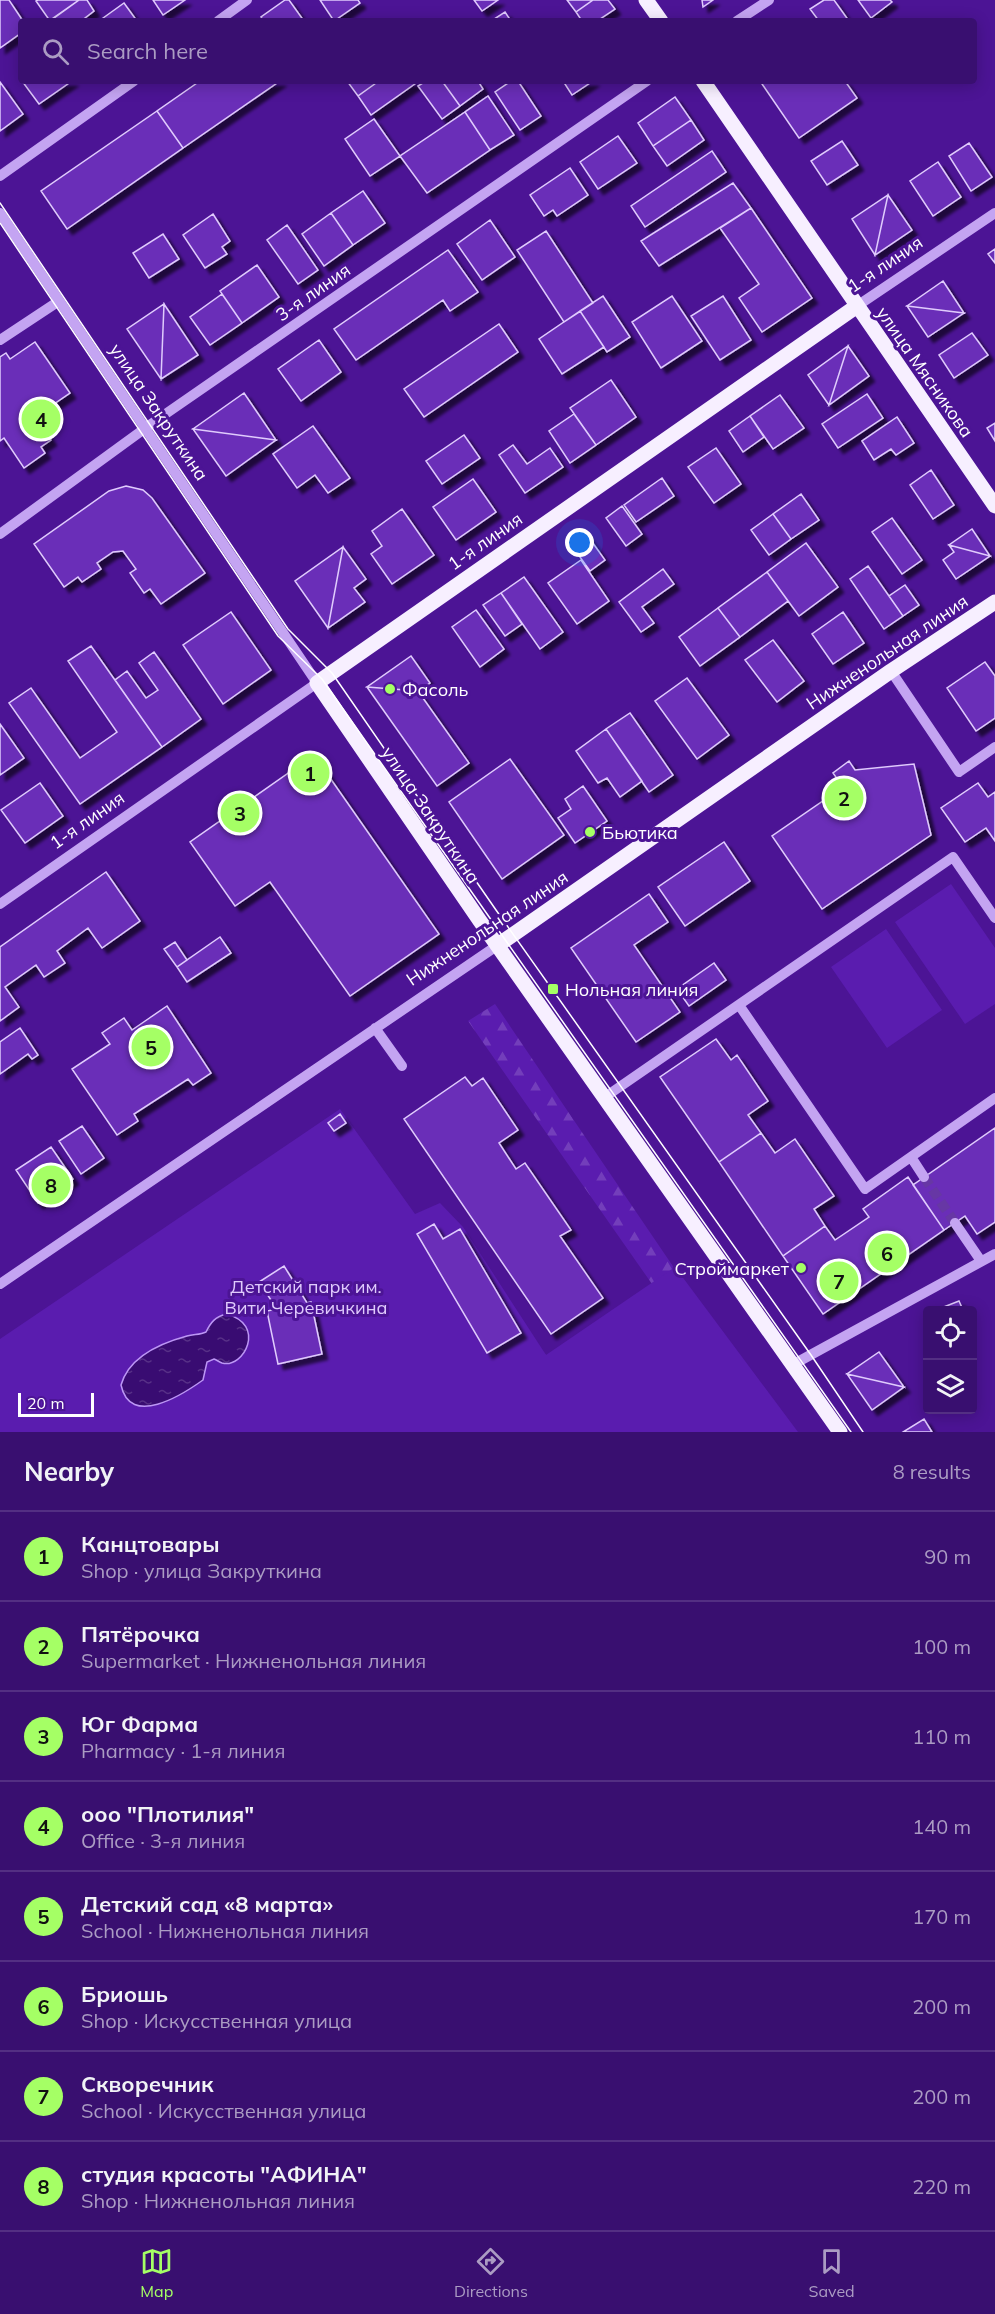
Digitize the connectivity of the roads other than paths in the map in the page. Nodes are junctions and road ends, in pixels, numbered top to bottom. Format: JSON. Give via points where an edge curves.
{"nodes":[{"id":1,"x":247,"y":0,"type":"edge"},
{"id":2,"x":646,"y":0,"type":"edge"},
{"id":3,"x":769,"y":0,"type":"edge"},
{"id":4,"x":222,"y":18,"type":"edge"},
{"id":5,"x":659,"y":18,"type":"edge"},
{"id":6,"x":742,"y":18,"type":"edge"},
{"id":7,"x":130,"y":84,"type":"edge"},
{"id":8,"x":643,"y":84,"type":"edge"},
{"id":9,"x":705,"y":84,"type":"edge"},
{"id":10,"x":0,"y":176,"type":"edge"},
{"id":11,"x":0,"y":213,"type":"edge"},
{"id":12,"x":995,"y":213,"type":"edge"},
{"id":13,"x":59,"y":301,"type":"junction"},
{"id":14,"x":856,"y":306,"type":"junction"},
{"id":15,"x":0,"y":340,"type":"edge"},
{"id":16,"x":146,"y":427,"type":"junction"},
{"id":17,"x":995,"y":506,"type":"edge"},
{"id":18,"x":0,"y":534,"type":"edge"},
{"id":19,"x":995,"y":602,"type":"edge"},
{"id":20,"x":891,"y":671,"type":"junction"},
{"id":21,"x":317,"y":683,"type":"junction"},
{"id":22,"x":995,"y":747,"type":"edge"},
{"id":23,"x":0,"y":904,"type":"edge"},
{"id":24,"x":995,"y":918,"type":"edge"},
{"id":25,"x":498,"y":945,"type":"junction"},
{"id":26,"x":739,"y":1005,"type":"junction"},
{"id":27,"x":375,"y":1028,"type":"junction"},
{"id":28,"x":402,"y":1066,"type":"dead end"},
{"id":29,"x":605,"y":1097,"type":"junction"},
{"id":30,"x":995,"y":1098,"type":"edge"},
{"id":31,"x":911,"y":1157,"type":"junction"},
{"id":32,"x":924,"y":1177,"type":"tunnel mouth"},
{"id":33,"x":955,"y":1223,"type":"tunnel mouth"},
{"id":34,"x":995,"y":1254,"type":"edge"},
{"id":35,"x":981,"y":1262,"type":"junction"},
{"id":36,"x":0,"y":1284,"type":"edge"},
{"id":37,"x":794,"y":1364,"type":"junction"},
{"id":38,"x":840,"y":1432,"type":"edge"}],
"edges":[{"from":1,"to":4,"type":"street"},
{"from":2,"to":5,"type":"main road"},
{"from":3,"to":6,"type":"street"},
{"from":7,"to":10,"type":"street"},
{"from":8,"to":16,"type":"street","name":"3-я линия"},
{"from":9,"to":14,"type":"main road","name":"улица Мясникова"},
{"from":11,"to":13,"type":"street","name":"улица Закруткина"},
{"from":12,"to":14,"type":"street","name":"1-я линия"},
{"from":13,"to":15,"type":"street"},
{"from":13,"to":16,"type":"street","name":"улица Закруткина"},
{"from":14,"to":17,"type":"main road","name":"улица Мясникова"},
{"from":14,"to":21,"type":"main road","name":"1-я линия"},
{"from":16,"to":18,"type":"street","name":"3-я линия"},
{"from":16,"to":21,"type":"street","name":"улица Закруткина"},
{"from":19,"to":20,"type":"main road","name":"Нижненольная линия"},
{"from":20,"to":22,"type":"street","via":[[959,772]]},
{"from":20,"to":25,"type":"main road","name":"Нижненольная линия"},
{"from":21,"to":23,"type":"street","name":"1-я линия"},
{"from":21,"to":25,"type":"main road","name":"улица Закруткина"},
{"from":24,"to":26,"type":"street","via":[[953,857]]},
{"from":25,"to":27,"type":"street","name":"Нижненольная линия"},
{"from":25,"to":29,"type":"main road","name":"улица Закруткина"},
{"from":26,"to":29,"type":"street"},
{"from":26,"to":31,"type":"street","via":[[865,1189]]},
{"from":27,"to":28,"type":"street"},
{"from":27,"to":36,"type":"street","name":"Нижненольная линия"},
{"from":29,"to":37,"type":"main road","name":"улица Закруткина"},
{"from":30,"to":31,"type":"street"},
{"from":31,"to":32,"type":"street"},
{"from":33,"to":35,"type":"street"},
{"from":34,"to":35,"type":"street"},
{"from":35,"to":37,"type":"street"},
{"from":37,"to":38,"type":"main road","name":"улица Закруткина"}]}
